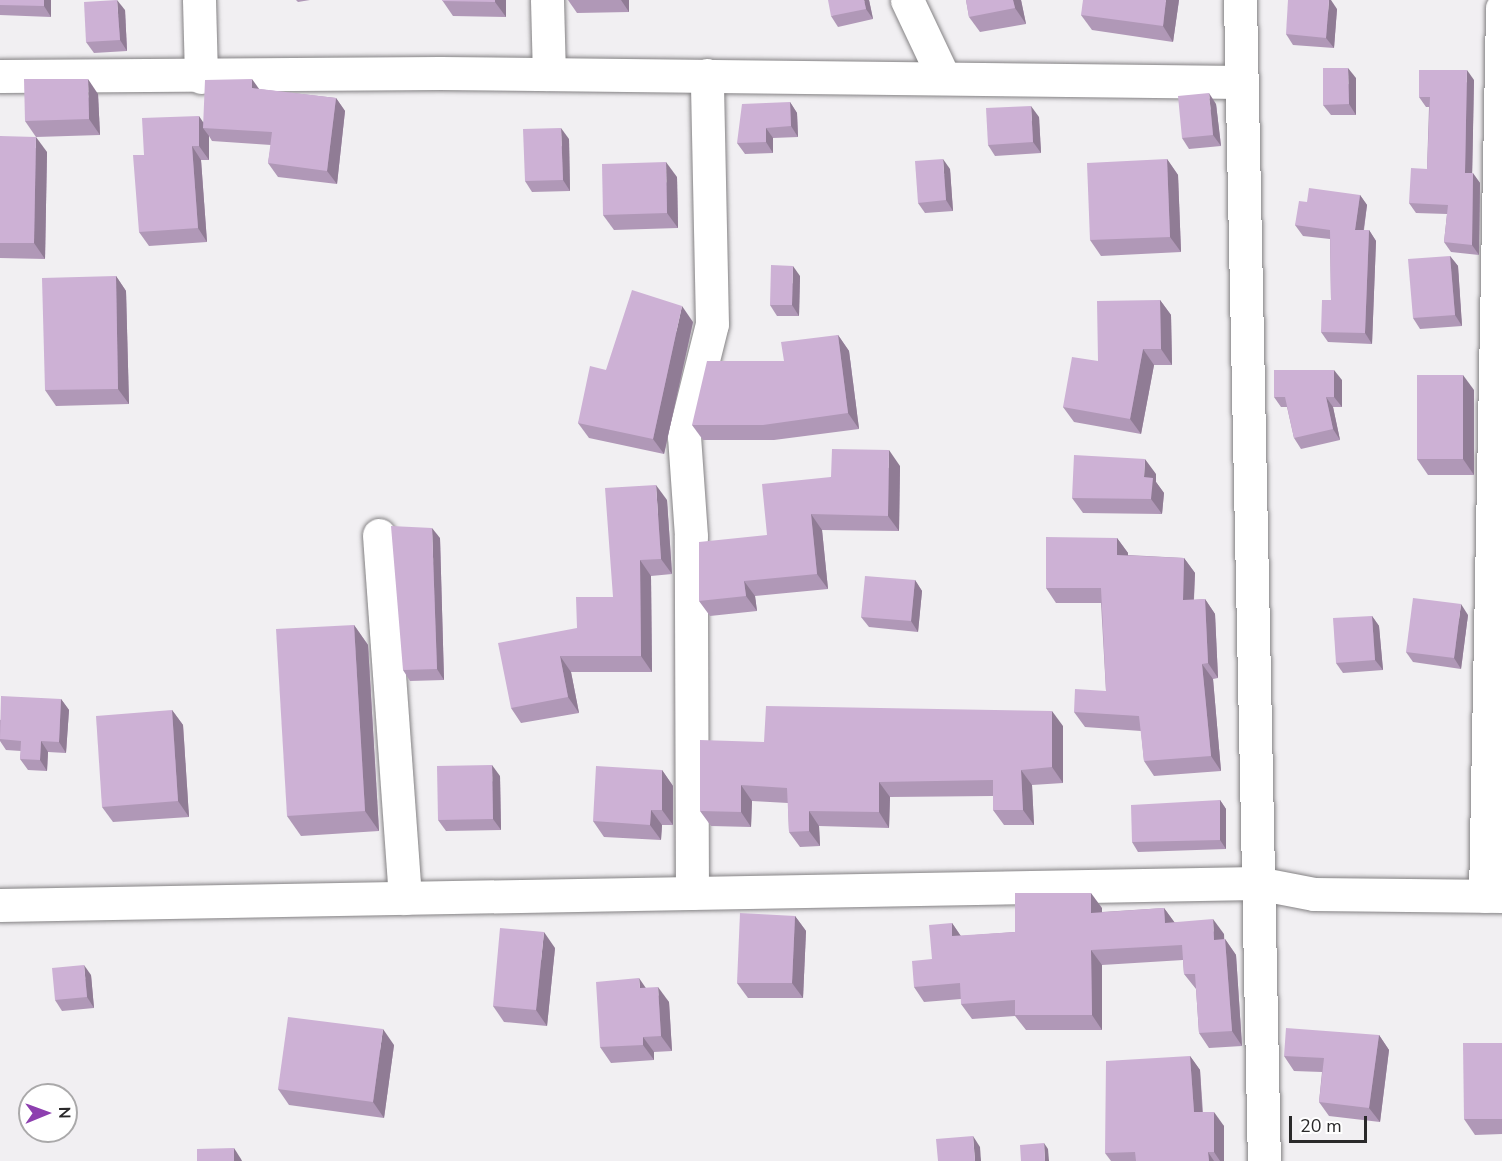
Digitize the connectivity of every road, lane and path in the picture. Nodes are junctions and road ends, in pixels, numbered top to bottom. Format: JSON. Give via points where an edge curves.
{"nodes":[{"id":1,"x":199,"y":0,"type":"edge"},
{"id":2,"x":547,"y":0,"type":"edge"},
{"id":3,"x":906,"y":0,"type":"edge"},
{"id":4,"x":1240,"y":0,"type":"edge"},
{"id":5,"x":1502,"y":8,"type":"edge"},
{"id":6,"x":549,"y":74,"type":"junction"},
{"id":7,"x":707,"y":75,"type":"junction"},
{"id":8,"x":0,"y":76,"type":"edge"},
{"id":9,"x":943,"y":76,"type":"junction"},
{"id":10,"x":201,"y":77,"type":"junction"},
{"id":11,"x":1241,"y":82,"type":"junction"},
{"id":12,"x":379,"y":535,"type":"dead end"},
{"id":13,"x":1257,"y":883,"type":"junction"},
{"id":14,"x":692,"y":893,"type":"junction"},
{"id":15,"x":1494,"y":896,"type":"edge"},
{"id":16,"x":405,"y":898,"type":"junction"},
{"id":17,"x":0,"y":905,"type":"edge"},
{"id":18,"x":1264,"y":1161,"type":"edge"}],
"edges":[{"from":1,"to":10,"type":"street"},
{"from":2,"to":6,"type":"street"},
{"from":3,"to":9,"type":"street"},
{"from":4,"to":11,"type":"street"},
{"from":5,"to":15,"type":"street"},
{"from":6,"to":7,"type":"street"},
{"from":6,"to":10,"type":"street"},
{"from":7,"to":9,"type":"street"},
{"from":7,"to":14,"type":"street","via":[[712,324],[684,436],[691,536]]},
{"from":8,"to":10,"type":"street"},
{"from":9,"to":11,"type":"street"},
{"from":11,"to":13,"type":"street"},
{"from":12,"to":16,"type":"street"},
{"from":13,"to":14,"type":"street"},
{"from":13,"to":15,"type":"street","via":[[1314,894]]},
{"from":13,"to":18,"type":"street"},
{"from":14,"to":16,"type":"street"},
{"from":16,"to":17,"type":"street"}]}
